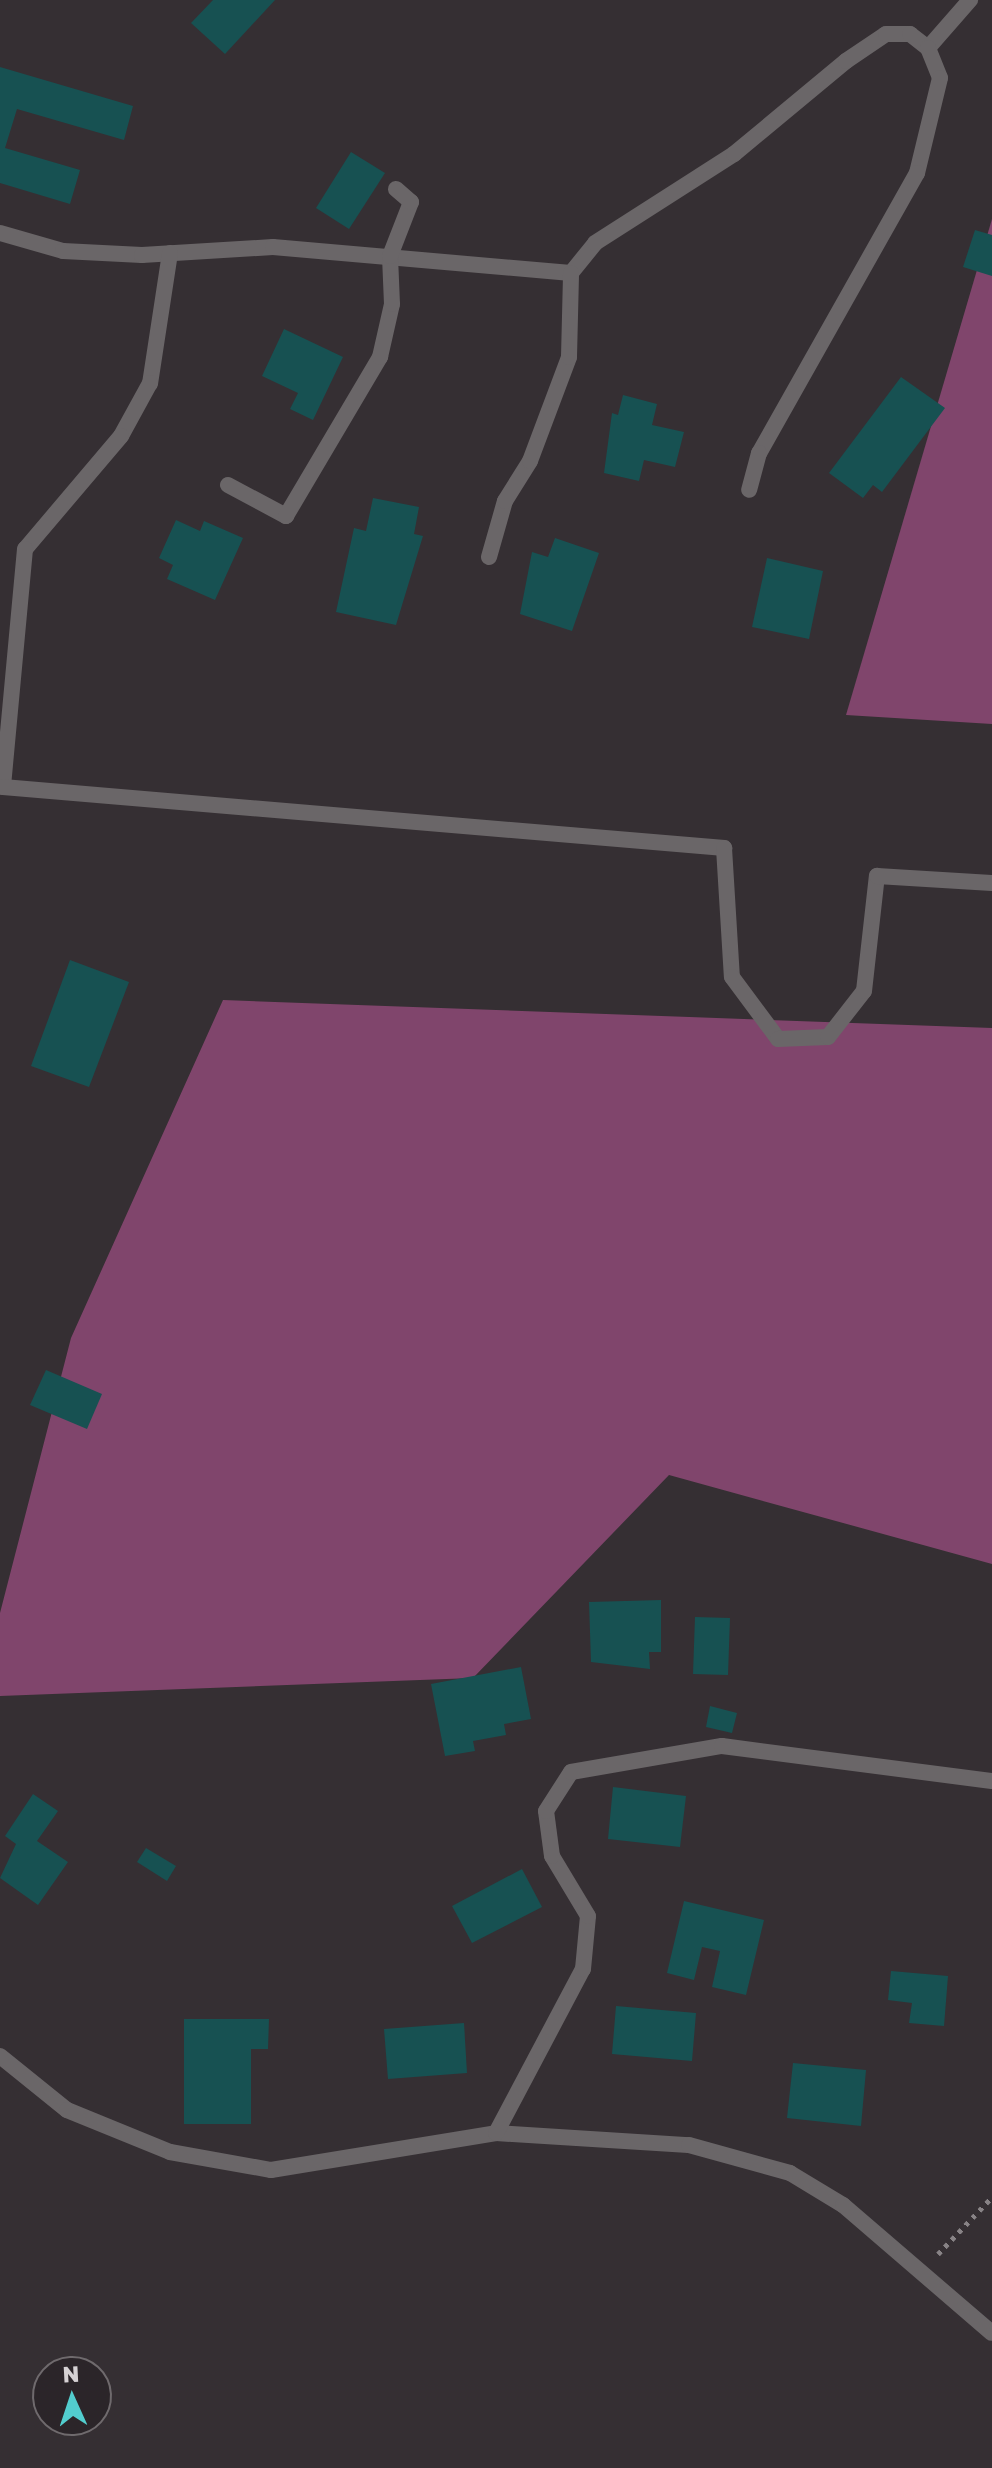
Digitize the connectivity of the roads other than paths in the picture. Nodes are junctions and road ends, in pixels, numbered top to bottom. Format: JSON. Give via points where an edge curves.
{"nodes":[{"id":1,"x":970,"y":0,"type":"edge"},
{"id":2,"x":928,"y":48,"type":"junction"},
{"id":3,"x":396,"y":189,"type":"dead end"},
{"id":4,"x":0,"y":233,"type":"edge"},
{"id":5,"x":170,"y":253,"type":"junction"},
{"id":6,"x":390,"y":256,"type":"junction"},
{"id":7,"x":571,"y":273,"type":"junction"},
{"id":8,"x":228,"y":485,"type":"dead end"},
{"id":9,"x":749,"y":490,"type":"dead end"},
{"id":10,"x":489,"y":557,"type":"dead end"},
{"id":11,"x":992,"y":883,"type":"edge"},
{"id":12,"x":992,"y":1781,"type":"edge"},
{"id":13,"x":0,"y":2056,"type":"edge"},
{"id":14,"x":496,"y":2133,"type":"junction"},
{"id":15,"x":992,"y":2333,"type":"edge"}],
"edges":[{"from":1,"to":2,"type":"street"},
{"from":2,"to":7,"type":"street","via":[[910,34],[886,34],[734,154],[595,243]]},
{"from":2,"to":9,"type":"street","via":[[940,78],[917,173],[759,453]]},
{"from":3,"to":6,"type":"street","via":[[411,202]]},
{"from":4,"to":5,"type":"street","via":[[63,251]]},
{"from":5,"to":6,"type":"street","via":[[273,247]]},
{"from":5,"to":11,"type":"street","via":[[150,383],[121,436],[25,549],[3,787],[724,848],[732,977],[778,1039],[828,1037],[864,991],[877,876]]},
{"from":6,"to":7,"type":"street"},
{"from":6,"to":8,"type":"street","via":[[392,304],[380,357],[286,516]]},
{"from":7,"to":10,"type":"street","via":[[569,357],[530,461],[505,501]]},
{"from":12,"to":14,"type":"street","via":[[722,1746],[571,1772],[546,1811],[552,1856],[588,1916],[583,1969]]},
{"from":13,"to":14,"type":"street","via":[[67,2110],[170,2152],[271,2170]]},
{"from":14,"to":15,"type":"street","via":[[689,2145],[790,2173],[843,2205]]}]}
